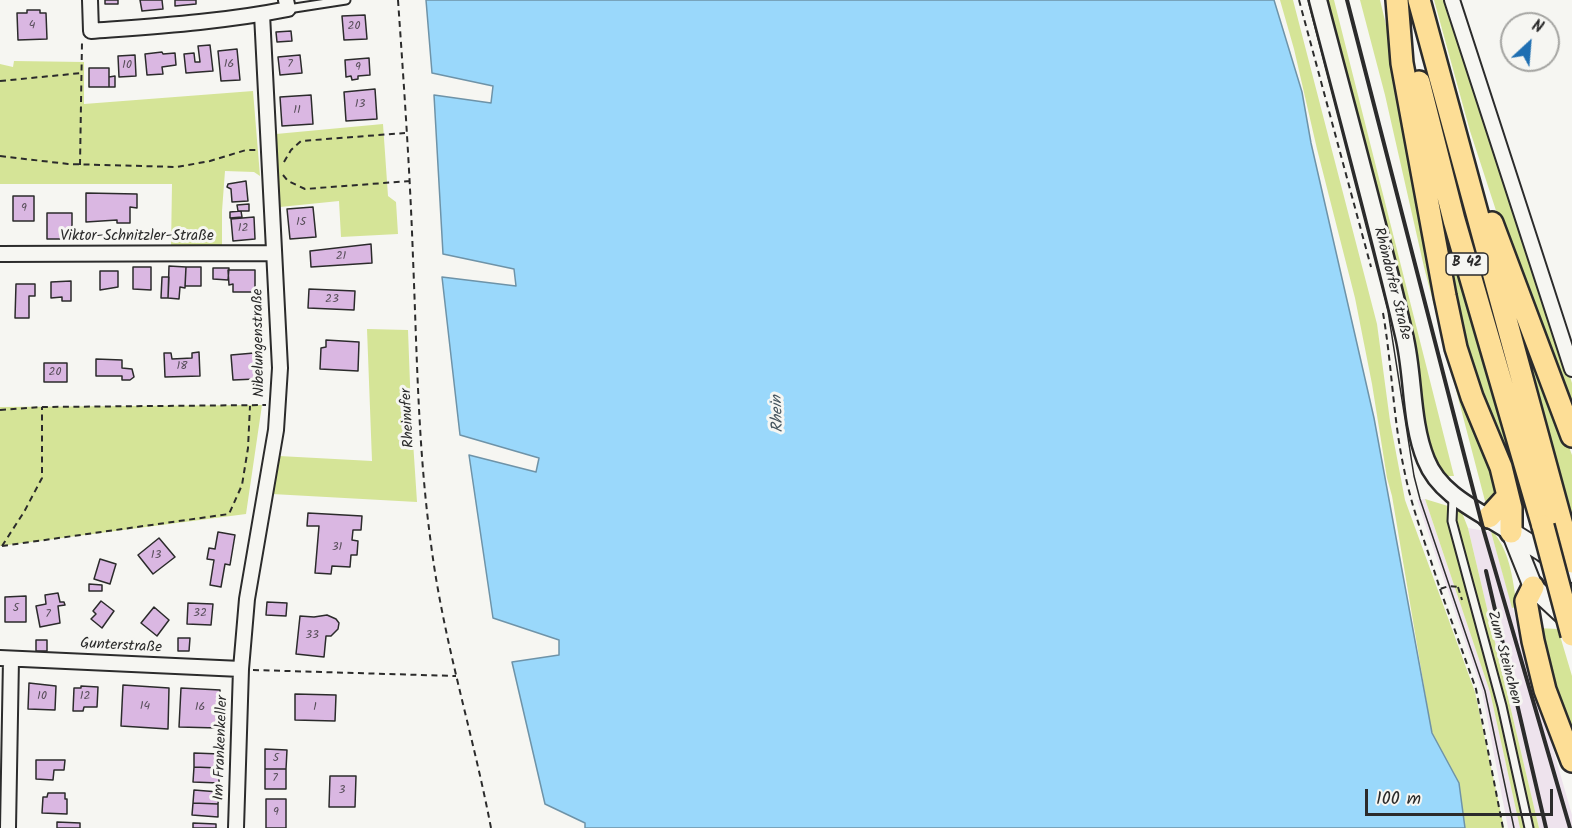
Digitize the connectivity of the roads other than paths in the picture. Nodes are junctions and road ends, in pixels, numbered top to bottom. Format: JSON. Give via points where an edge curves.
{"nodes":[{"id":1,"x":90,"y":0,"type":"edge"},
{"id":2,"x":346,"y":0,"type":"edge"},
{"id":3,"x":1318,"y":0,"type":"edge"},
{"id":4,"x":1397,"y":0,"type":"edge"},
{"id":5,"x":1419,"y":0,"type":"edge"},
{"id":6,"x":1452,"y":0,"type":"edge"},
{"id":7,"x":287,"y":4,"type":"edge"},
{"id":8,"x":262,"y":14,"type":"junction"},
{"id":9,"x":1439,"y":76,"type":"junction"},
{"id":10,"x":274,"y":253,"type":"junction"},
{"id":11,"x":0,"y":254,"type":"edge"},
{"id":12,"x":1572,"y":369,"type":"edge"},
{"id":13,"x":1572,"y":436,"type":"edge"},
{"id":14,"x":1454,"y":496,"type":"junction"},
{"id":15,"x":1508,"y":496,"type":"junction"},
{"id":16,"x":1489,"y":517,"type":"junction"},
{"id":17,"x":1511,"y":532,"type":"junction"},
{"id":18,"x":1570,"y":556,"type":"edge"},
{"id":19,"x":1572,"y":576,"type":"edge"},
{"id":20,"x":1533,"y":587,"type":"junction"},
{"id":21,"x":1572,"y":622,"type":"edge"},
{"id":22,"x":1572,"y":635,"type":"edge"},
{"id":23,"x":5,"y":659,"type":"edge"},
{"id":24,"x":241,"y":669,"type":"junction"},
{"id":25,"x":1572,"y":761,"type":"edge"},
{"id":26,"x":8,"y":828,"type":"edge"},
{"id":27,"x":236,"y":828,"type":"edge"},
{"id":28,"x":1529,"y":828,"type":"edge"}],
"edges":[{"from":1,"to":8,"type":"street","via":[[91,31]]},
{"from":2,"to":7,"type":"lane"},
{"from":3,"to":14,"type":"street","name":"Rhöndorfer Straße","via":[[1406,344],[1421,443],[1438,481]]},
{"from":4,"to":15,"type":"highway","number":"B 42","via":[[1402,63],[1456,348],[1501,467]]},
{"from":4,"to":22,"type":"highway","number":"B 42","bridge":true,"via":[[1454,220]]},
{"from":5,"to":9,"type":"highway","number":"B 42"},
{"from":6,"to":12,"type":"street"},
{"from":7,"to":8,"type":"street"},
{"from":8,"to":10,"type":"street","name":"Nibelungenstraße"},
{"from":9,"to":13,"type":"highway"},
{"from":9,"to":18,"type":"highway","number":"B 42"},
{"from":10,"to":11,"type":"street","name":"Viktor-Schnitzler-Straße"},
{"from":10,"to":24,"type":"street","name":"Nibelungenstraße","via":[[280,368],[276,430],[247,599]]},
{"from":14,"to":16,"type":"street","name":"Rhöndorfer Straße"},
{"from":14,"to":28,"type":"lane","name":"Zum Steinchen","via":[[1452,521],[1502,706]]},
{"from":15,"to":16,"type":"highway"},
{"from":15,"to":17,"type":"highway","number":"B 42"},
{"from":16,"to":17,"type":"street","name":"Rhöndorfer Straße"},
{"from":17,"to":19,"type":"main road","name":"Rhöndorfer Straße","via":[[1544,552]]},
{"from":17,"to":20,"type":"main road"},
{"from":19,"to":20,"type":"main road","via":[[1562,574]]},
{"from":20,"to":21,"type":"main road"},
{"from":20,"to":25,"type":"highway","via":[[1526,601],[1533,641],[1545,690]]},
{"from":23,"to":24,"type":"street","name":"Gunterstraße"},
{"from":23,"to":26,"type":"street"},
{"from":24,"to":27,"type":"street","name":"Im Frankenkeller"}]}
